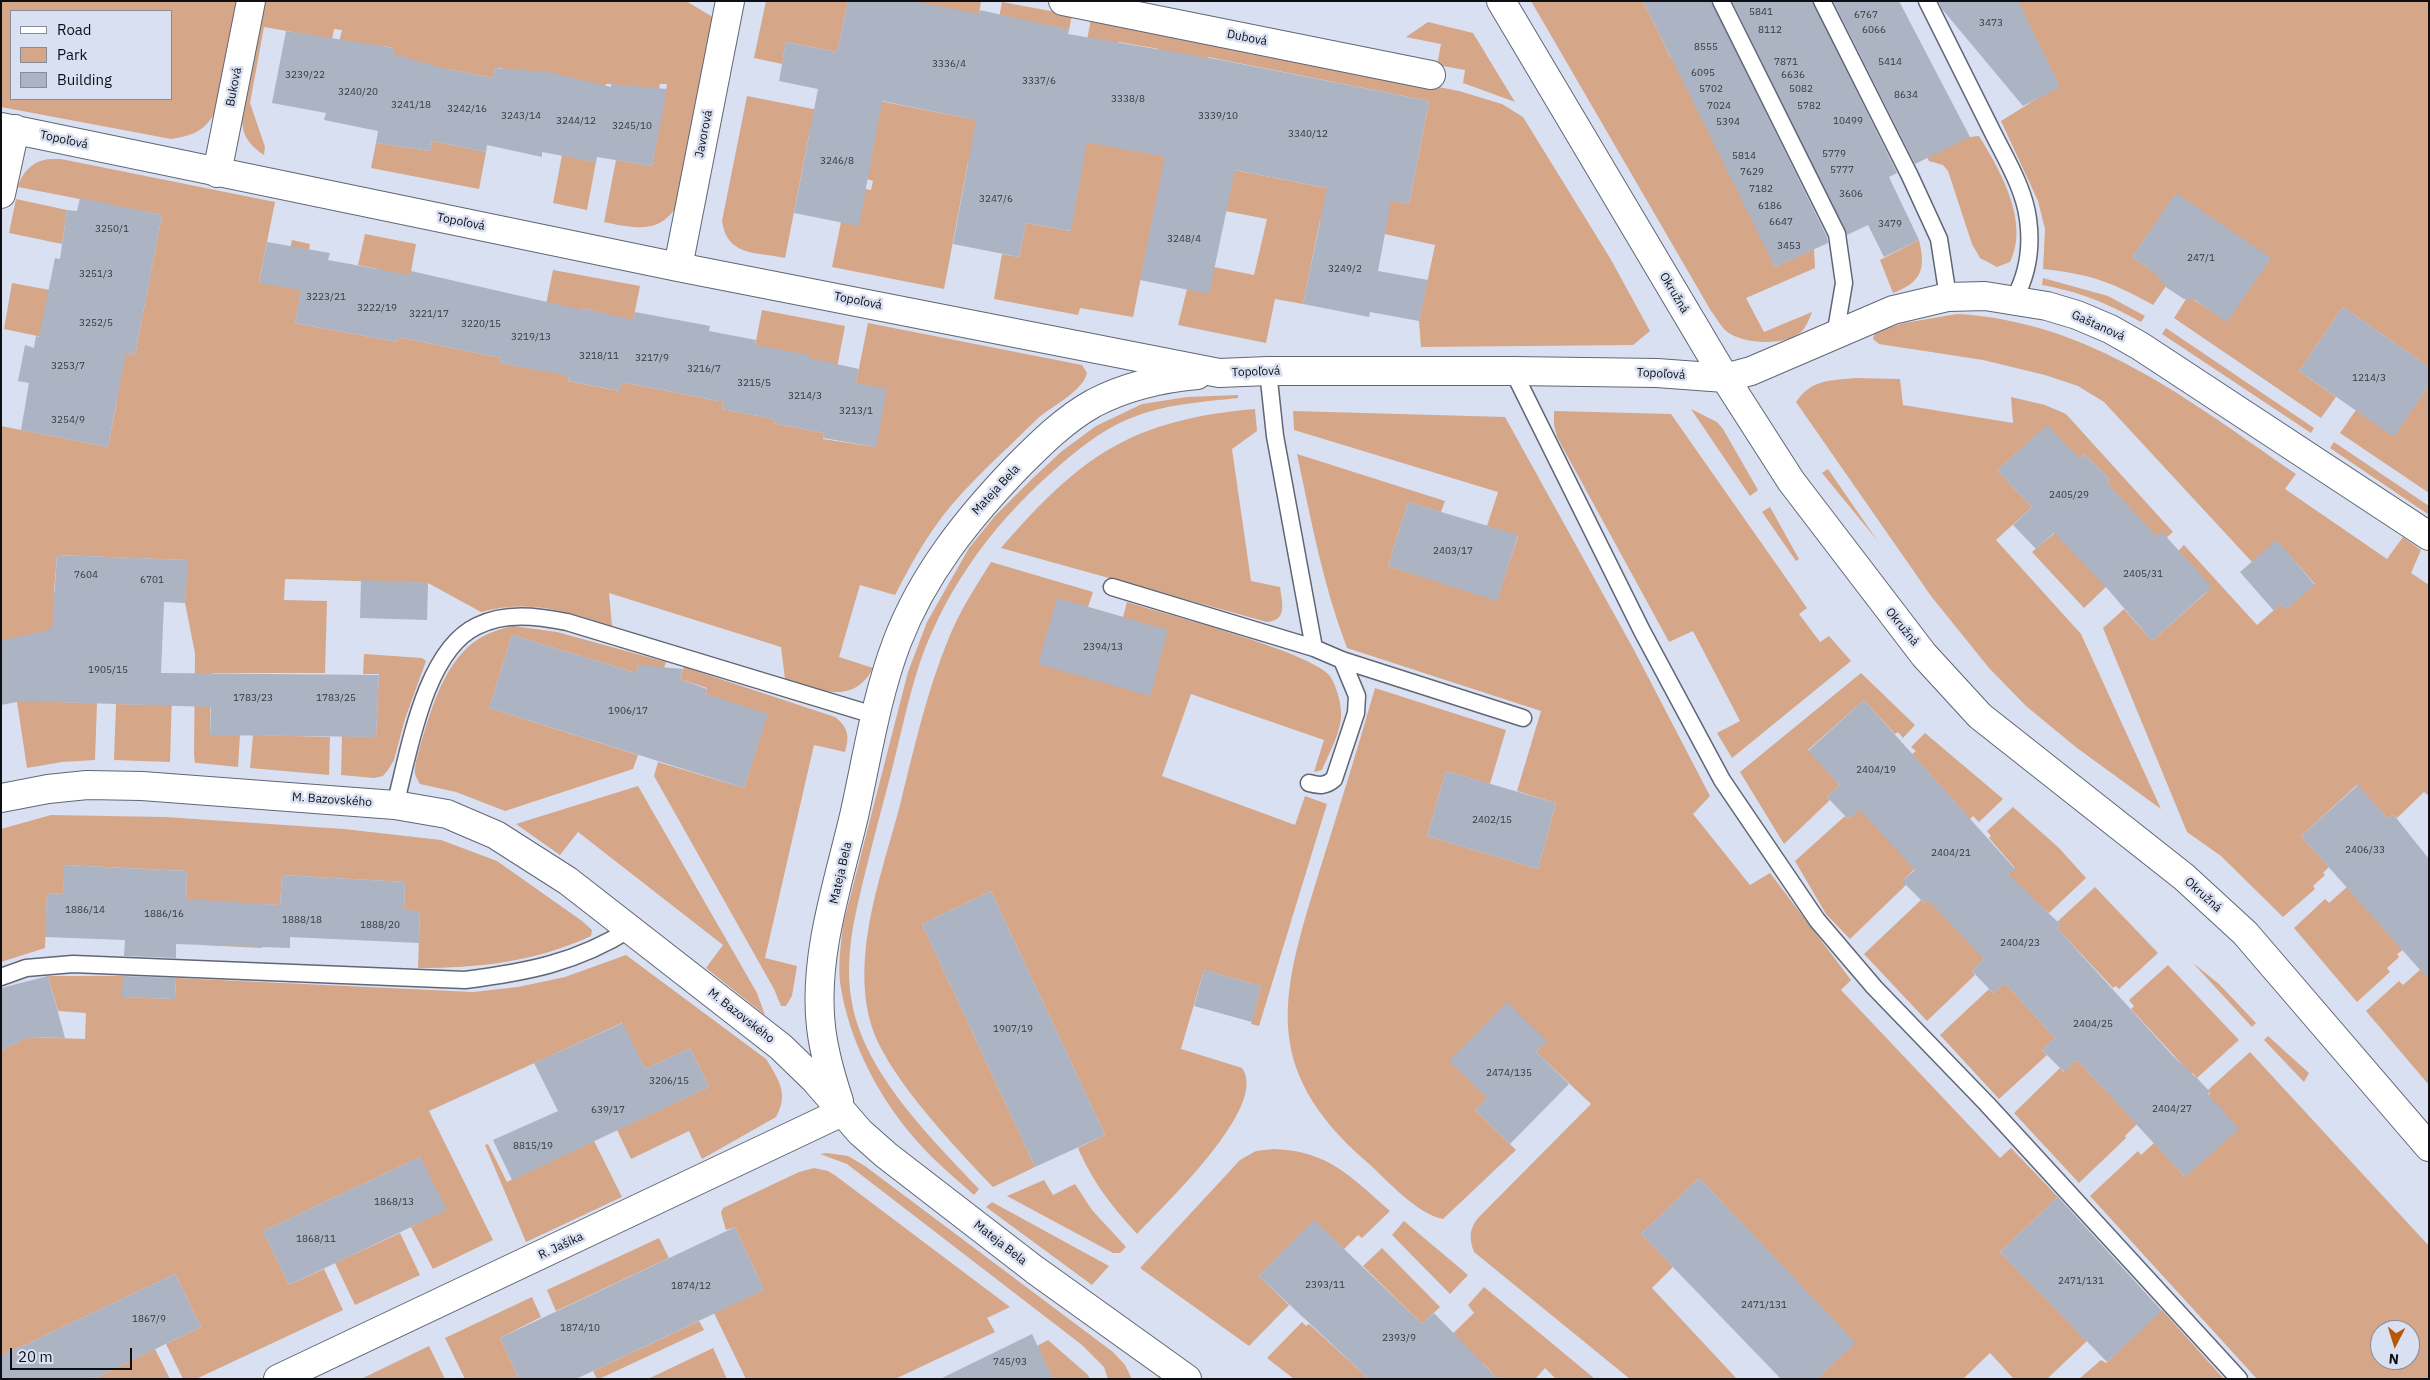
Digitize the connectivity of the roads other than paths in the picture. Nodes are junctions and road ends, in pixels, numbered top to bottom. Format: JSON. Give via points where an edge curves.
{"nodes":[{"id":1,"x":251,"y":1,"type":"edge"},
{"id":2,"x":730,"y":1,"type":"edge"},
{"id":3,"x":1064,"y":1,"type":"edge"},
{"id":4,"x":1501,"y":1,"type":"edge"},
{"id":5,"x":1721,"y":1,"type":"edge"},
{"id":6,"x":1822,"y":1,"type":"edge"},
{"id":7,"x":1927,"y":1,"type":"edge"},
{"id":8,"x":1431,"y":75,"type":"dead end"},
{"id":9,"x":8,"y":128,"type":"edge"},
{"id":10,"x":217,"y":173,"type":"junction"},
{"id":11,"x":1,"y":194,"type":"edge"},
{"id":12,"x":678,"y":267,"type":"junction"},
{"id":13,"x":1948,"y":297,"type":"junction"},
{"id":14,"x":2014,"y":300,"type":"junction"},
{"id":15,"x":1835,"y":336,"type":"junction"},
{"id":16,"x":1268,"y":371,"type":"junction"},
{"id":17,"x":1513,"y":371,"type":"junction"},
{"id":18,"x":1219,"y":373,"type":"junction"},
{"id":19,"x":1725,"y":378,"type":"junction"},
{"id":20,"x":2429,"y":536,"type":"edge"},
{"id":21,"x":1112,"y":587,"type":"dead end"},
{"id":22,"x":1314,"y":648,"type":"junction"},
{"id":23,"x":1342,"y":660,"type":"junction"},
{"id":24,"x":877,"y":716,"type":"junction"},
{"id":25,"x":1524,"y":718,"type":"dead end"},
{"id":26,"x":1309,"y":783,"type":"dead end"},
{"id":27,"x":1,"y":798,"type":"edge"},
{"id":28,"x":395,"y":805,"type":"junction"},
{"id":29,"x":630,"y":929,"type":"junction"},
{"id":30,"x":1,"y":977,"type":"edge"},
{"id":31,"x":842,"y":1112,"type":"junction"},
{"id":32,"x":2429,"y":1147,"type":"edge"},
{"id":33,"x":279,"y":1379,"type":"edge"},
{"id":34,"x":1187,"y":1379,"type":"edge"},
{"id":35,"x":2240,"y":1379,"type":"edge"}],
"edges":[{"from":1,"to":10,"type":"street","name":"Buková"},
{"from":2,"to":12,"type":"street","name":"Javorová"},
{"from":3,"to":8,"type":"street","name":"Dubová"},
{"from":4,"to":19,"type":"street","name":"Okružná"},
{"from":5,"to":15,"type":"lane","via":[[1837,234],[1844,283]]},
{"from":6,"to":13,"type":"lane","via":[[1939,239]]},
{"from":7,"to":14,"type":"lane","via":[[2007,160],[2026,210],[2030,244],[2028,264]]},
{"from":9,"to":10,"type":"street","name":"Topoľová"},
{"from":9,"to":11,"type":"street"},
{"from":10,"to":12,"type":"street","name":"Topoľová"},
{"from":12,"to":18,"type":"street","name":"Topoľová"},
{"from":13,"to":14,"type":"street","name":"Gaštanová","via":[[1985,296]]},
{"from":13,"to":15,"type":"street","name":"Gaštanová","via":[[1893,310]]},
{"from":14,"to":20,"type":"street","name":"Gaštanová","via":[[2078,315],[2140,346]]},
{"from":15,"to":19,"type":"street","name":"Gaštanová","via":[[1752,372]]},
{"from":16,"to":17,"type":"street","name":"Topoľová"},
{"from":16,"to":18,"type":"street","name":"Topoľová"},
{"from":16,"to":22,"type":"lane","via":[[1275,436]]},
{"from":17,"to":19,"type":"street","name":"Topoľová","via":[[1656,373]]},
{"from":17,"to":35,"type":"lane","via":[[1642,631],[1720,777],[1817,920],[1874,987],[1987,1104]]},
{"from":18,"to":24,"type":"street","name":"Mateja Bela","via":[[1157,382],[1101,400],[1063,424],[1027,458],[961,530],[916,600],[897,644]]},
{"from":19,"to":32,"type":"street","name":"Okružná","via":[[1791,481],[1924,655],[1980,716],[2184,877],[2245,933]]},
{"from":21,"to":22,"type":"lane"},
{"from":22,"to":23,"type":"lane"},
{"from":23,"to":25,"type":"lane"},
{"from":23,"to":26,"type":"lane","via":[[1357,696],[1356,713],[1334,779],[1318,786]]},
{"from":24,"to":28,"type":"lane","via":[[567,622],[527,616],[497,619],[477,625],[447,650],[422,707]]},
{"from":24,"to":31,"type":"street","name":"Mateja Bela","via":[[821,967],[820,1026]]},
{"from":27,"to":28,"type":"street","name":"M. Bazovského","via":[[87,784]]},
{"from":28,"to":29,"type":"street","name":"M. Bazovského","via":[[447,814],[496,835],[568,880]]},
{"from":29,"to":30,"type":"lane","via":[[595,950],[549,966],[465,980],[73,964],[26,968]]},
{"from":29,"to":31,"type":"street","name":"M. Bazovského","via":[[790,1054]]},
{"from":31,"to":33,"type":"street","name":"R. Jašíka"},
{"from":31,"to":34,"type":"street","name":"Mateja Bela","via":[[886,1155],[1035,1270]]}]}
